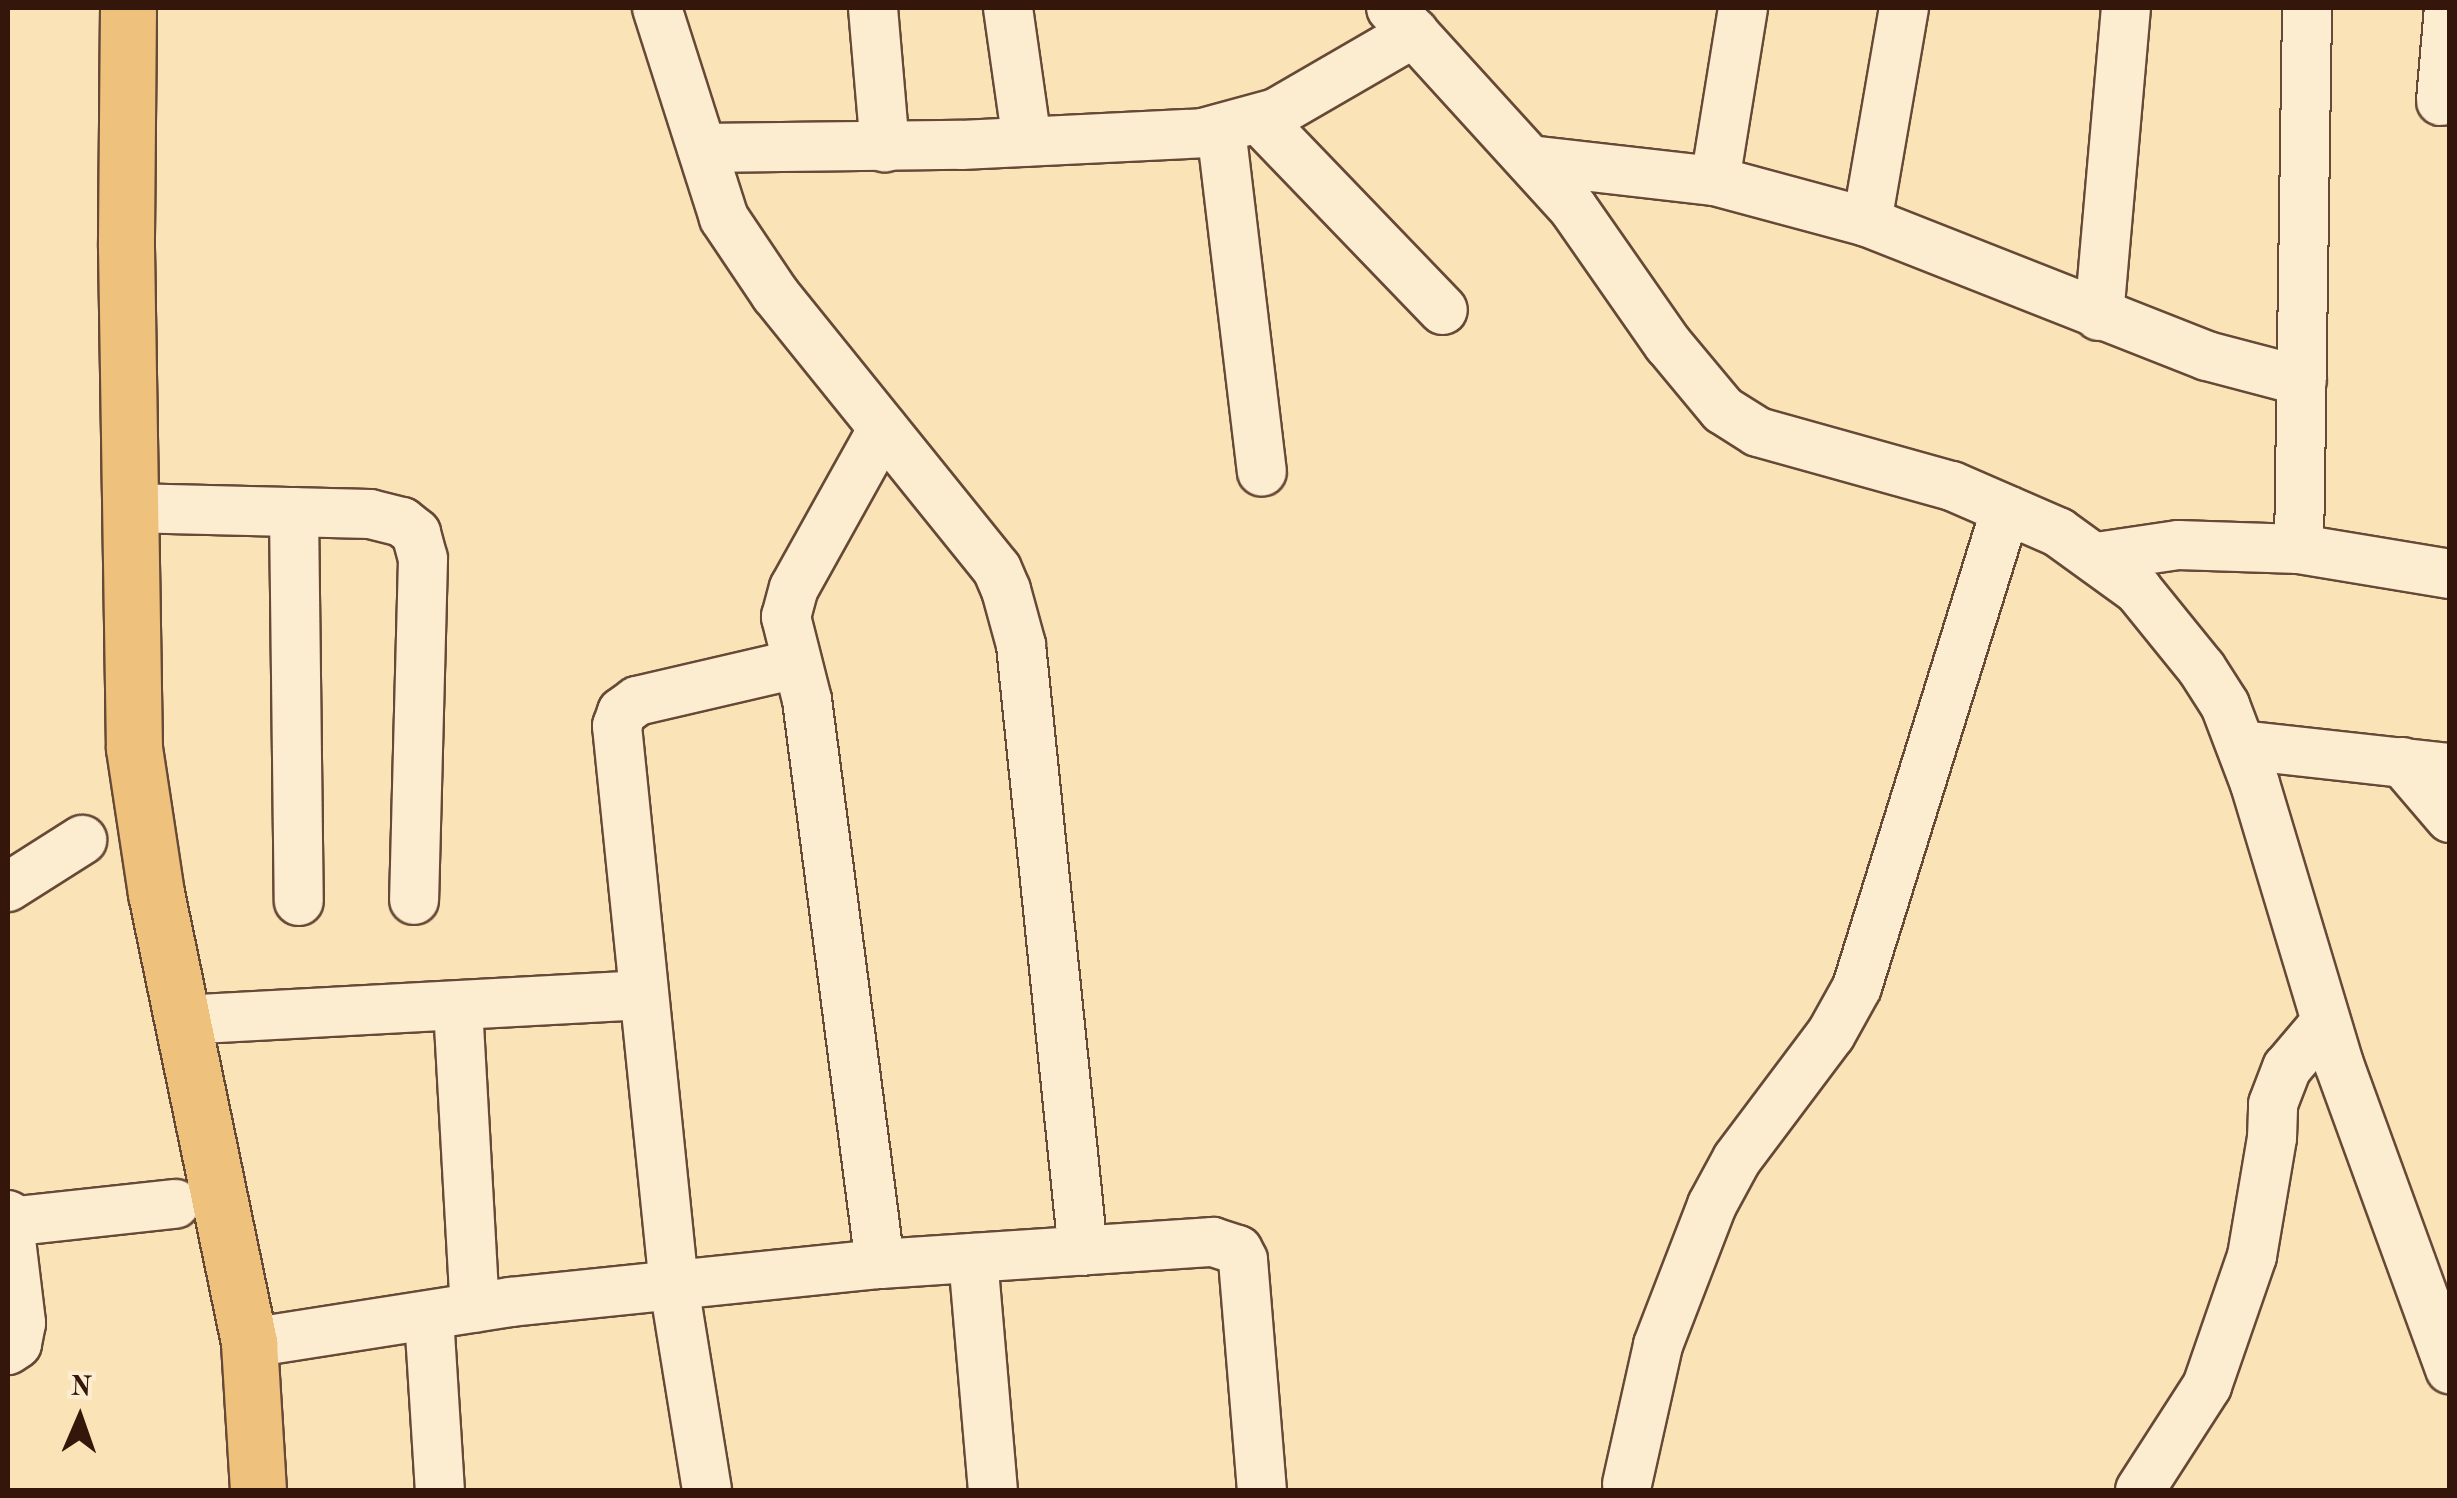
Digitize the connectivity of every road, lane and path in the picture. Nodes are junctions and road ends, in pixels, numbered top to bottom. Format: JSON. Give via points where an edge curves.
{"nodes":[{"id":1,"x":128,"y":8,"type":"edge"},
{"id":2,"x":656,"y":8,"type":"edge"},
{"id":3,"x":873,"y":8,"type":"edge"},
{"id":4,"x":1008,"y":8,"type":"edge"},
{"id":5,"x":1744,"y":8,"type":"edge"},
{"id":6,"x":1904,"y":8,"type":"edge"},
{"id":7,"x":2126,"y":8,"type":"edge"},
{"id":8,"x":2308,"y":8,"type":"edge"},
{"id":9,"x":2449,"y":8,"type":"edge"},
{"id":10,"x":1403,"y":20,"type":"edge"},
{"id":11,"x":2441,"y":102,"type":"dead end"},
{"id":12,"x":1240,"y":124,"type":"junction"},
{"id":13,"x":1027,"y":142,"type":"junction"},
{"id":14,"x":885,"y":147,"type":"junction"},
{"id":15,"x":702,"y":148,"type":"junction"},
{"id":16,"x":1530,"y":160,"type":"junction"},
{"id":17,"x":1715,"y":181,"type":"junction"},
{"id":18,"x":1867,"y":222,"type":"junction"},
{"id":19,"x":1443,"y":310,"type":"dead end"},
{"id":20,"x":2098,"y":316,"type":"junction"},
{"id":21,"x":2302,"y":380,"type":"junction"},
{"id":22,"x":884,"y":428,"type":"junction"},
{"id":23,"x":1262,"y":472,"type":"dead end"},
{"id":24,"x":128,"y":508,"type":"junction"},
{"id":25,"x":2006,"y":510,"type":"junction"},
{"id":26,"x":294,"y":512,"type":"junction"},
{"id":27,"x":2299,"y":549,"type":"junction"},
{"id":28,"x":2098,"y":557,"type":"junction"},
{"id":29,"x":2450,"y":574,"type":"edge"},
{"id":30,"x":796,"y":664,"type":"junction"},
{"id":31,"x":2241,"y":745,"type":"junction"},
{"id":32,"x":2402,"y":762,"type":"junction"},
{"id":33,"x":2450,"y":768,"type":"edge"},
{"id":34,"x":2450,"y":818,"type":"edge"},
{"id":35,"x":82,"y":840,"type":"dead end"},
{"id":36,"x":8,"y":887,"type":"edge"},
{"id":37,"x":414,"y":900,"type":"dead end"},
{"id":38,"x":299,"y":901,"type":"dead end"},
{"id":39,"x":643,"y":995,"type":"junction"},
{"id":40,"x":458,"y":1007,"type":"junction"},
{"id":41,"x":182,"y":1020,"type":"junction"},
{"id":42,"x":2325,"y":1023,"type":"junction"},
{"id":43,"x":174,"y":1204,"type":"dead end"},
{"id":44,"x":8,"y":1220,"type":"edge"},
{"id":45,"x":1083,"y":1251,"type":"junction"},
{"id":46,"x":973,"y":1258,"type":"junction"},
{"id":47,"x":880,"y":1264,"type":"junction"},
{"id":48,"x":674,"y":1286,"type":"junction"},
{"id":49,"x":476,"y":1308,"type":"junction"},
{"id":50,"x":429,"y":1317,"type":"junction"},
{"id":51,"x":250,"y":1343,"type":"junction"},
{"id":52,"x":8,"y":1350,"type":"edge"},
{"id":53,"x":2450,"y":1369,"type":"edge"},
{"id":54,"x":1627,"y":1484,"type":"dead end"},
{"id":55,"x":258,"y":1490,"type":"edge"},
{"id":56,"x":440,"y":1490,"type":"edge"},
{"id":57,"x":707,"y":1490,"type":"edge"},
{"id":58,"x":992,"y":1490,"type":"edge"},
{"id":59,"x":1262,"y":1490,"type":"edge"},
{"id":60,"x":2140,"y":1490,"type":"edge"}],
"edges":[{"from":1,"to":24,"type":"main road"},
{"from":2,"to":15,"type":"street"},
{"from":3,"to":14,"type":"street"},
{"from":4,"to":13,"type":"street"},
{"from":5,"to":17,"type":"street"},
{"from":6,"to":18,"type":"street"},
{"from":7,"to":20,"type":"street"},
{"from":8,"to":21,"type":"street"},
{"from":9,"to":11,"type":"street"},
{"from":10,"to":12,"type":"street"},
{"from":10,"to":16,"type":"street"},
{"from":12,"to":13,"type":"street"},
{"from":12,"to":19,"type":"street"},
{"from":12,"to":23,"type":"street"},
{"from":13,"to":14,"type":"street"},
{"from":14,"to":15,"type":"street"},
{"from":15,"to":22,"type":"street","via":[[724,218],[774,294]]},
{"from":16,"to":17,"type":"street"},
{"from":16,"to":25,"type":"street","via":[[1724,410],[1758,432],[1952,486]]},
{"from":17,"to":18,"type":"street"},
{"from":18,"to":20,"type":"street"},
{"from":20,"to":21,"type":"street","via":[[2207,356]]},
{"from":21,"to":27,"type":"street"},
{"from":22,"to":30,"type":"street","via":[[794,588],[786,617]]},
{"from":22,"to":45,"type":"street","via":[[997,569],[1021,645]]},
{"from":24,"to":26,"type":"street"},
{"from":24,"to":41,"type":"main road","via":[[134,748]]},
{"from":25,"to":28,"type":"street"},
{"from":25,"to":54,"type":"street","via":[[1857,987],[1712,1205],[1658,1345]]},
{"from":26,"to":37,"type":"street","via":[[370,514],[402,522],[420,545]]},
{"from":26,"to":38,"type":"street"},
{"from":27,"to":28,"type":"street","via":[[2178,545]]},
{"from":27,"to":29,"type":"street"},
{"from":28,"to":31,"type":"street","via":[[2138,590],[2202,668]]},
{"from":30,"to":39,"type":"street","via":[[638,702],[622,712],[618,741]]},
{"from":30,"to":47,"type":"street","via":[[807,700]]},
{"from":31,"to":32,"type":"street"},
{"from":31,"to":42,"type":"street"},
{"from":32,"to":33,"type":"street"},
{"from":32,"to":34,"type":"street"},
{"from":35,"to":36,"type":"street"},
{"from":39,"to":40,"type":"street"},
{"from":39,"to":48,"type":"street"},
{"from":40,"to":41,"type":"street"},
{"from":40,"to":49,"type":"street"},
{"from":41,"to":51,"type":"main road"},
{"from":42,"to":53,"type":"street"},
{"from":42,"to":60,"type":"street","via":[[2287,1068],[2273,1104],[2252,1256],[2207,1386]]},
{"from":43,"to":44,"type":"street"},
{"from":44,"to":52,"type":"street","via":[[21,1323]]},
{"from":45,"to":46,"type":"street"},
{"from":45,"to":59,"type":"street","via":[[1213,1242],[1238,1250]]},
{"from":46,"to":47,"type":"street"},
{"from":46,"to":58,"type":"street"},
{"from":47,"to":48,"type":"street"},
{"from":48,"to":49,"type":"street"},
{"from":48,"to":57,"type":"street"},
{"from":49,"to":50,"type":"street"},
{"from":50,"to":51,"type":"street"},
{"from":50,"to":56,"type":"street"},
{"from":51,"to":55,"type":"main road"}]}
